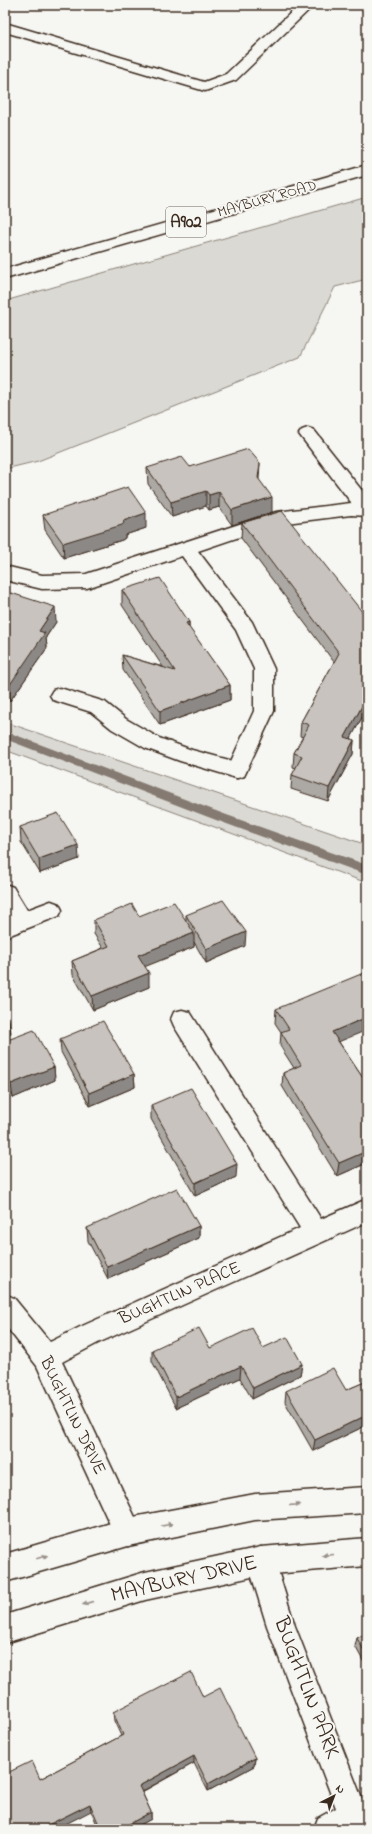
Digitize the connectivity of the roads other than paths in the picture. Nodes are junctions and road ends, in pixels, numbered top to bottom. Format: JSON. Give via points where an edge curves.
{"nodes":[{"id":1,"x":308,"y":5,"type":"edge"},
{"id":2,"x":5,"y":27,"type":"edge"},
{"id":3,"x":367,"y":170,"type":"edge"},
{"id":4,"x":5,"y":274,"type":"edge"},
{"id":5,"x":308,"y":434,"type":"dead end"},
{"id":6,"x":367,"y":510,"type":"edge"},
{"id":7,"x":187,"y":549,"type":"junction"},
{"id":8,"x":5,"y":573,"type":"edge"},
{"id":9,"x":60,"y":695,"type":"dead end"},
{"id":10,"x":5,"y":893,"type":"edge"},
{"id":11,"x":51,"y":910,"type":"dead end"},
{"id":12,"x":14,"y":924,"type":"edge"},
{"id":13,"x":182,"y":1019,"type":"dead end"},
{"id":14,"x":367,"y":1210,"type":"edge"},
{"id":15,"x":316,"y":1232,"type":"junction"},
{"id":16,"x":5,"y":1306,"type":"edge"},
{"id":17,"x":46,"y":1357,"type":"junction"},
{"id":18,"x":367,"y":1500,"type":"edge"},
{"id":19,"x":128,"y":1532,"type":"junction"},
{"id":20,"x":367,"y":1552,"type":"edge"},
{"id":21,"x":261,"y":1561,"type":"junction"},
{"id":22,"x":5,"y":1568,"type":"edge"},
{"id":23,"x":5,"y":1629,"type":"edge"},
{"id":24,"x":359,"y":1821,"type":"edge"},
{"id":25,"x":329,"y":1829,"type":"edge"}],
"edges":[{"from":1,"to":2,"type":"street","via":[[231,77],[205,86]]},
{"from":3,"to":4,"type":"street","name":"MAYBURY ROAD","number":"A902"},
{"from":5,"to":6,"type":"street"},
{"from":6,"to":7,"type":"street","via":[[351,509],[276,518]]},
{"from":7,"to":8,"type":"street","via":[[87,582],[42,582]]},
{"from":7,"to":9,"type":"street","via":[[245,627],[264,669],[264,711],[237,770],[152,743],[119,724],[98,707]]},
{"from":10,"to":12,"type":"street"},
{"from":11,"to":12,"type":"street"},
{"from":13,"to":15,"type":"street"},
{"from":14,"to":15,"type":"street","name":"BUGHTLIN PLACE"},
{"from":15,"to":17,"type":"street","name":"BUGHTLIN PLACE"},
{"from":16,"to":17,"type":"street","name":"BUGHTLIN DRIVE"},
{"from":17,"to":19,"type":"street","name":"BUGHTLIN DRIVE"},
{"from":19,"to":18,"type":"street","one_way":true,"via":[[255,1507]]},
{"from":22,"to":19,"type":"street","one_way":true},
{"from":20,"to":21,"type":"street","name":"MAYBURY DRIVE","one_way":true},
{"from":21,"to":23,"type":"street","name":"MAYBURY DRIVE","one_way":true,"via":[[145,1586]]},
{"from":21,"to":24,"type":"street","name":"BUGHTLIN PARK","via":[[281,1626]]},
{"from":24,"to":25,"type":"street","name":"BUGHTLIN PARK"}]}
